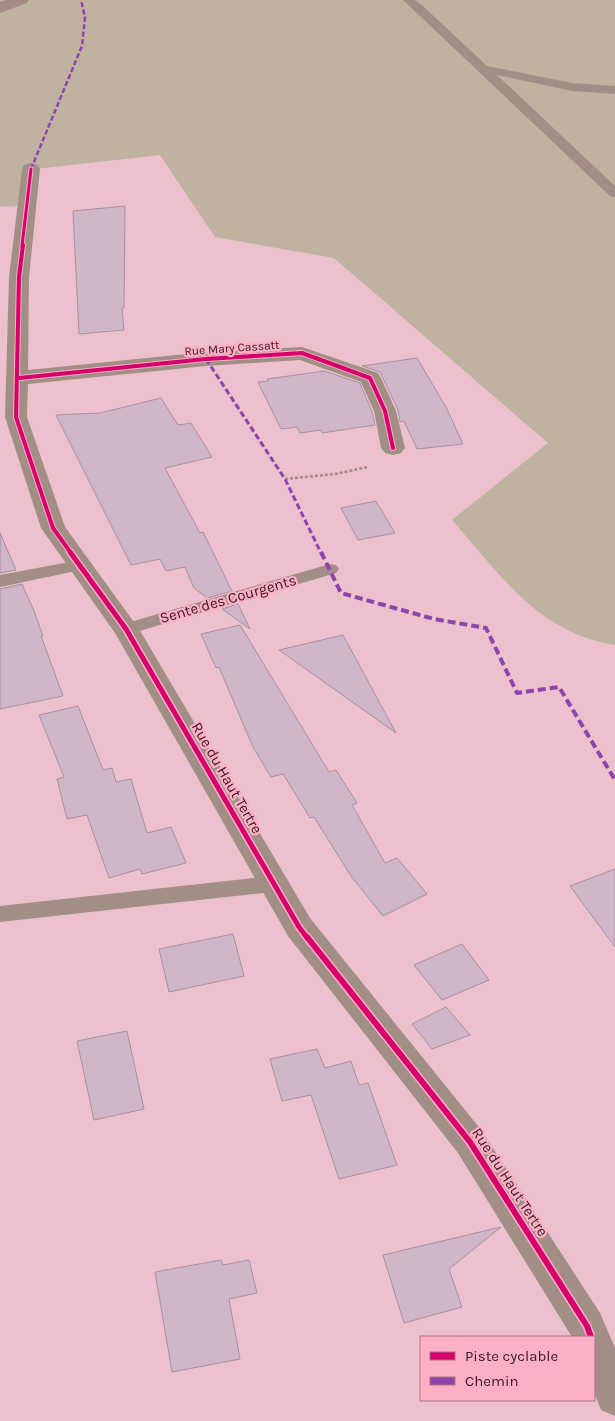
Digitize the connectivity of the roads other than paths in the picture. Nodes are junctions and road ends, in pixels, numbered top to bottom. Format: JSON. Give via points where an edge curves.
{"nodes":[{"id":1,"x":21,"y":0,"type":"edge"},
{"id":2,"x":408,"y":0,"type":"edge"},
{"id":3,"x":0,"y":8,"type":"edge"},
{"id":4,"x":484,"y":69,"type":"junction"},
{"id":5,"x":615,"y":90,"type":"edge"},
{"id":6,"x":31,"y":169,"type":"dead end"},
{"id":7,"x":615,"y":193,"type":"edge"},
{"id":8,"x":19,"y":378,"type":"junction"},
{"id":9,"x":8,"y":416,"type":"edge"},
{"id":10,"x":393,"y":448,"type":"road end"},
{"id":11,"x":80,"y":565,"type":"junction"},
{"id":12,"x":330,"y":569,"type":"dead end"},
{"id":13,"x":0,"y":581,"type":"edge"},
{"id":14,"x":126,"y":629,"type":"junction"},
{"id":15,"x":273,"y":884,"type":"junction"},
{"id":16,"x":0,"y":914,"type":"edge"},
{"id":17,"x":591,"y":1336,"type":"edge"},
{"id":18,"x":595,"y":1347,"type":"edge"},
{"id":19,"x":615,"y":1397,"type":"edge"}],
"edges":[{"from":1,"to":3,"type":"street"},
{"from":2,"to":4,"type":"lane"},
{"from":4,"to":5,"type":"lane","via":[[572,87]]},
{"from":4,"to":7,"type":"lane"},
{"from":6,"to":8,"type":"street","name":"Rue du Haut Tertre","via":[[19,276]]},
{"from":8,"to":9,"type":"street","name":"Rue du Haut Tertre"},
{"from":8,"to":10,"type":"street","name":"Rue Mary Cassatt","via":[[302,353],[370,378],[385,411]]},
{"from":9,"to":11,"type":"street","name":"Rue du Haut Tertre","via":[[53,528]]},
{"from":11,"to":13,"type":"lane"},
{"from":11,"to":14,"type":"street","name":"Rue du Haut Tertre"},
{"from":12,"to":14,"type":"lane","name":"Sente des Courgents"},
{"from":14,"to":15,"type":"street","name":"Rue du Haut Tertre"},
{"from":15,"to":16,"type":"lane"},
{"from":15,"to":17,"type":"street","name":"Rue du Haut Tertre","via":[[299,927],[470,1142]]},
{"from":18,"to":19,"type":"street"}]}
